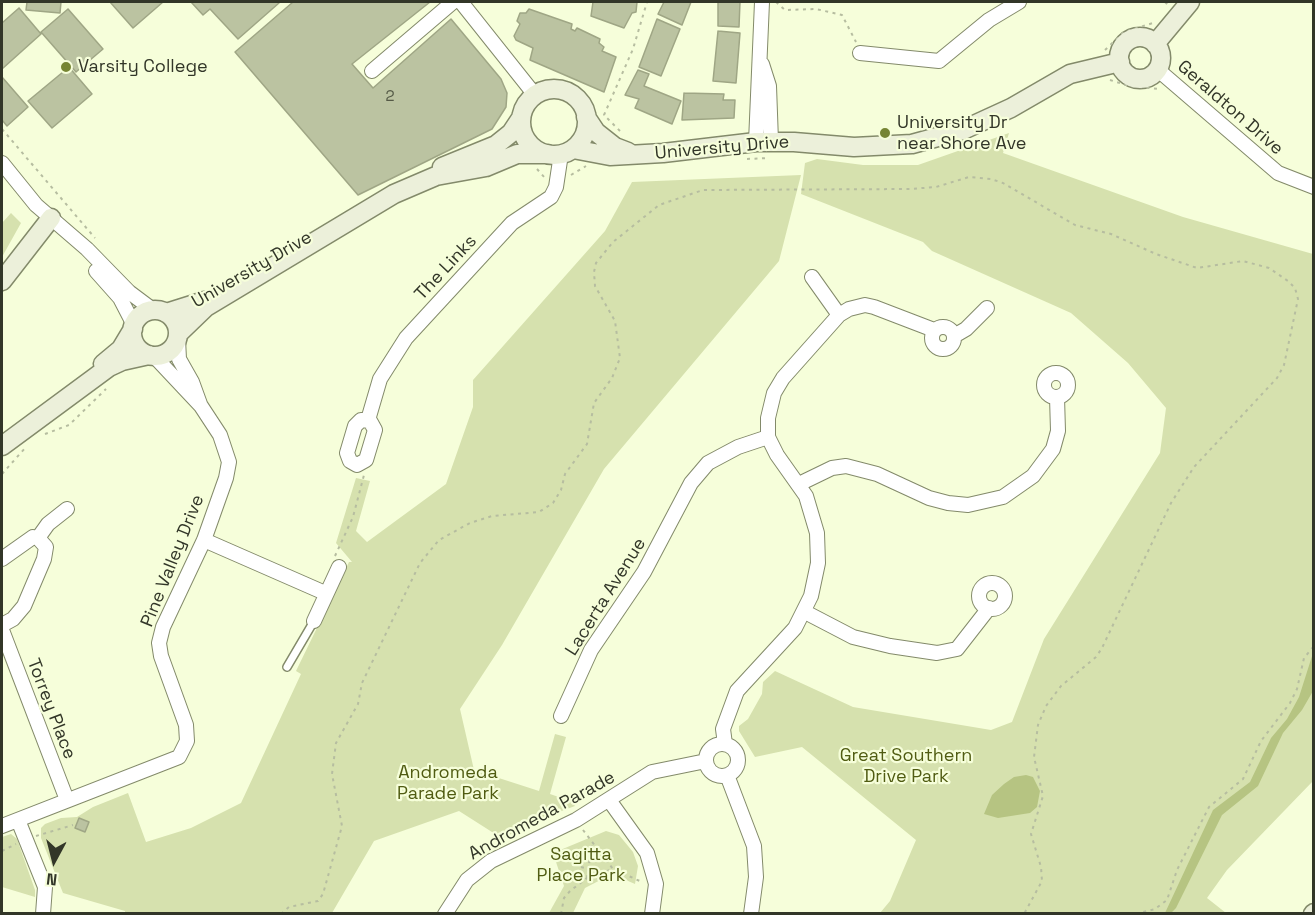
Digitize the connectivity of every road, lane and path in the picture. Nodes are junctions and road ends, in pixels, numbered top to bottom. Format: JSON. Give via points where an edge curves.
{"nodes":[{"id":1,"x":453,"y":2,"type":"edge"},
{"id":2,"x":461,"y":2,"type":"edge"},
{"id":3,"x":647,"y":2,"type":"edge"},
{"id":4,"x":762,"y":2,"type":"edge"},
{"id":5,"x":776,"y":2,"type":"edge"},
{"id":6,"x":1019,"y":2,"type":"edge"},
{"id":7,"x":1165,"y":2,"type":"edge"},
{"id":8,"x":1190,"y":2,"type":"edge"},
{"id":9,"x":1000,"y":6,"type":"edge"},
{"id":10,"x":1164,"y":13,"type":"dead end"},
{"id":11,"x":1159,"y":20,"type":"dead end"},
{"id":12,"x":1155,"y":44,"type":"junction"},
{"id":13,"x":1105,"y":51,"type":"dead end"},
{"id":14,"x":860,"y":53,"type":"joint"},
{"id":15,"x":1120,"y":62,"type":"junction"},
{"id":16,"x":1157,"y":69,"type":"junction"},
{"id":17,"x":372,"y":71,"type":"dead end"},
{"id":18,"x":535,"y":95,"type":"junction"},
{"id":19,"x":1219,"y":103,"type":"dead end"},
{"id":20,"x":1233,"y":116,"type":"dead end"},
{"id":21,"x":586,"y":117,"type":"junction"},
{"id":22,"x":521,"y":118,"type":"junction"},
{"id":23,"x":2,"y":129,"type":"edge"},
{"id":24,"x":620,"y":131,"type":"dead end"},
{"id":25,"x":763,"y":141,"type":"junction"},
{"id":26,"x":561,"y":152,"type":"junction"},
{"id":27,"x":630,"y":153,"type":"junction"},
{"id":28,"x":2,"y":163,"type":"edge"},
{"id":29,"x":1314,"y":187,"type":"edge"},
{"id":30,"x":51,"y":218,"type":"junction"},
{"id":31,"x":66,"y":231,"type":"junction"},
{"id":32,"x":101,"y":245,"type":"dead end"},
{"id":33,"x":812,"y":277,"type":"dead end"},
{"id":34,"x":2,"y":281,"type":"edge"},
{"id":35,"x":987,"y":308,"type":"dead end"},
{"id":36,"x":159,"y":312,"type":"junction"},
{"id":37,"x":839,"y":315,"type":"junction"},
{"id":38,"x":133,"y":327,"type":"junction"},
{"id":39,"x":934,"y":330,"type":"junction"},
{"id":40,"x":954,"y":336,"type":"junction"},
{"id":41,"x":178,"y":337,"type":"junction"},
{"id":42,"x":151,"y":355,"type":"junction"},
{"id":43,"x":108,"y":387,"type":"dead end"},
{"id":44,"x":1057,"y":397,"type":"dead end"},
{"id":45,"x":201,"y":406,"type":"junction"},
{"id":46,"x":368,"y":420,"type":"junction"},
{"id":47,"x":38,"y":435,"type":"dead end"},
{"id":48,"x":2,"y":437,"type":"edge"},
{"id":49,"x":768,"y":437,"type":"junction"},
{"id":50,"x":32,"y":441,"type":"dead end"},
{"id":51,"x":2,"y":446,"type":"edge"},
{"id":52,"x":363,"y":463,"type":"junction"},
{"id":53,"x":2,"y":474,"type":"edge"},
{"id":54,"x":799,"y":484,"type":"junction"},
{"id":55,"x":67,"y":509,"type":"dead end"},
{"id":56,"x":38,"y":538,"type":"junction"},
{"id":57,"x":204,"y":540,"type":"junction"},
{"id":58,"x":2,"y":559,"type":"edge"},
{"id":59,"x":337,"y":570,"type":"joint"},
{"id":60,"x":325,"y":593,"type":"junction"},
{"id":61,"x":989,"y":608,"type":"dead end"},
{"id":62,"x":805,"y":612,"type":"junction"},
{"id":63,"x":314,"y":621,"type":"joint"},
{"id":64,"x":2,"y":625,"type":"edge"},
{"id":65,"x":2,"y":630,"type":"edge"},
{"id":66,"x":1314,"y":646,"type":"edge"},
{"id":67,"x":287,"y":667,"type":"dead end"},
{"id":68,"x":561,"y":716,"type":"dead end"},
{"id":69,"x":725,"y":744,"type":"junction"},
{"id":70,"x":706,"y":761,"type":"junction"},
{"id":71,"x":727,"y":775,"type":"junction"},
{"id":72,"x":67,"y":800,"type":"junction"},
{"id":73,"x":609,"y":800,"type":"junction"},
{"id":74,"x":18,"y":820,"type":"junction"},
{"id":75,"x":576,"y":820,"type":"junction"},
{"id":76,"x":73,"y":825,"type":"dead end"},
{"id":77,"x":2,"y":826,"type":"edge"},
{"id":78,"x":34,"y":837,"type":"dead end"},
{"id":79,"x":21,"y":841,"type":"dead end"},
{"id":80,"x":592,"y":843,"type":"junction"},
{"id":81,"x":2,"y":851,"type":"edge"},
{"id":82,"x":581,"y":867,"type":"dead end"},
{"id":83,"x":613,"y":869,"type":"junction"},
{"id":84,"x":588,"y":870,"type":"junction"},
{"id":85,"x":587,"y":878,"type":"junction"},
{"id":86,"x":656,"y":884,"type":"junction"},
{"id":87,"x":43,"y":914,"type":"edge"},
{"id":88,"x":445,"y":914,"type":"edge"},
{"id":89,"x":561,"y":914,"type":"edge"},
{"id":90,"x":652,"y":914,"type":"edge"},
{"id":91,"x":751,"y":914,"type":"edge"},
{"id":92,"x":1136,"y":914,"type":"edge"}],
"edges":[{"from":1,"to":17,"type":"street"},
{"from":2,"to":18,"type":"street"},
{"from":3,"to":24,"type":"path","via":[[633,49],[604,114]]},
{"from":4,"to":25,"type":"street","via":[[762,62],[769,86]]},
{"from":5,"to":14,"type":"path","via":[[785,10],[816,9],[842,15]]},
{"from":6,"to":9,"type":"street"},
{"from":7,"to":10,"type":"path","via":[[1169,6]]},
{"from":8,"to":12,"type":"street"},
{"from":9,"to":14,"type":"street","via":[[939,61]]},
{"from":11,"to":13,"type":"path","via":[[1124,32]]},
{"from":12,"to":15,"type":"street","via":[[1144,38],[1131,39],[1121,48]]},
{"from":12,"to":16,"type":"street","via":[[1161,56]]},
{"from":15,"to":16,"type":"street","via":[[1132,77],[1146,78]]},
{"from":15,"to":25,"type":"street","name":"University Drive","via":[[1071,74],[1011,108],[938,138],[885,147]]},
{"from":16,"to":29,"type":"street","name":"Geraldton Drive","via":[[1278,172]]},
{"from":18,"to":21,"type":"street","via":[[556,89],[567,92],[583,106]]},
{"from":18,"to":22,"type":"street"},
{"from":19,"to":20,"type":"path"},
{"from":21,"to":26,"type":"street","via":[[584,135]]},
{"from":21,"to":27,"type":"street","name":"University Drive","via":[[596,132]]},
{"from":22,"to":26,"type":"street","via":[[531,146]]},
{"from":22,"to":36,"type":"street","name":"University Drive","via":[[496,145],[398,185],[205,300],[181,310]]},
{"from":23,"to":32,"type":"path"},
{"from":25,"to":27,"type":"street","name":"University Drive"},
{"from":26,"to":27,"type":"street","name":"University Drive","via":[[610,156]]},
{"from":26,"to":41,"type":"street","name":"University Drive","via":[[517,154],[486,167],[436,176],[394,194],[206,307]]},
{"from":26,"to":46,"type":"street","name":"The Links","via":[[551,197],[512,223],[405,338],[380,379]]},
{"from":28,"to":30,"type":"street"},
{"from":30,"to":31,"type":"street"},
{"from":30,"to":34,"type":"street"},
{"from":31,"to":36,"type":"street","via":[[129,292]]},
{"from":31,"to":38,"type":"street","via":[[81,255],[120,298]]},
{"from":33,"to":37,"type":"street"},
{"from":35,"to":40,"type":"street"},
{"from":36,"to":38,"type":"street","via":[[141,315]]},
{"from":36,"to":41,"type":"street","via":[[176,322]]},
{"from":37,"to":39,"type":"street","via":[[865,305]]},
{"from":37,"to":49,"type":"street","via":[[774,393]]},
{"from":38,"to":42,"type":"street","via":[[138,348]]},
{"from":38,"to":48,"type":"street","via":[[113,356]]},
{"from":39,"to":40,"type":"street","via":[[948,327]]},
{"from":39,"to":40,"type":"street","via":[[932,341],[940,349],[951,346]]},
{"from":41,"to":42,"type":"street","via":[[169,352]]},
{"from":41,"to":45,"type":"street","name":"Pine Valley Drive","via":[[179,359]]},
{"from":42,"to":45,"type":"street","name":"Pine Valley Drive"},
{"from":42,"to":51,"type":"street","via":[[109,368]]},
{"from":43,"to":47,"type":"path","via":[[69,425]]},
{"from":44,"to":54,"type":"street","via":[[1058,431],[1053,449],[1034,476],[1003,497],[968,505],[948,503],[877,474],[846,466],[832,468]]},
{"from":45,"to":57,"type":"street","name":"Pine Valley Drive","via":[[220,435],[229,462]]},
{"from":46,"to":52,"type":"street","name":"The Links","via":[[375,430]]},
{"from":46,"to":52,"type":"street","name":"The Links","via":[[356,425],[347,453],[352,463]]},
{"from":49,"to":54,"type":"street"},
{"from":49,"to":68,"type":"street","name":"Lacerta Avenue","via":[[708,463],[691,483],[644,573],[591,650]]},
{"from":50,"to":53,"type":"path"},
{"from":52,"to":59,"type":"path","via":[[364,477],[356,508],[334,558]]},
{"from":54,"to":62,"type":"street","via":[[812,513],[819,549],[816,578]]},
{"from":55,"to":56,"type":"street"},
{"from":56,"to":58,"type":"street","via":[[26,540]]},
{"from":56,"to":64,"type":"street","via":[[46,547],[44,559],[19,614]]},
{"from":57,"to":60,"type":"street"},
{"from":57,"to":72,"type":"street","name":"Pine Valley Drive","via":[[159,643],[186,725],[184,750],[179,757]]},
{"from":59,"to":60,"type":"street"},
{"from":60,"to":63,"type":"street"},
{"from":61,"to":62,"type":"street","via":[[957,649],[937,653],[853,637]]},
{"from":62,"to":69,"type":"street","via":[[737,691],[723,729]]},
{"from":63,"to":67,"type":"lane"},
{"from":65,"to":72,"type":"street","name":"Torrey Place"},
{"from":66,"to":92,"type":"path","via":[[1304,658],[1290,703],[1261,741],[1243,779],[1209,807],[1177,870],[1167,900],[1155,909]]},
{"from":69,"to":70,"type":"street","via":[[711,748]]},
{"from":69,"to":71,"type":"street","via":[[734,749],[738,759],[735,769]]},
{"from":70,"to":71,"type":"street","via":[[713,773]]},
{"from":70,"to":73,"type":"street","name":"Andromeda Parade","via":[[652,772]]},
{"from":71,"to":91,"type":"street","via":[[754,846],[756,877]]},
{"from":72,"to":74,"type":"street","name":"Pine Valley Drive"},
{"from":73,"to":75,"type":"street","name":"Andromeda Parade"},
{"from":73,"to":86,"type":"street","via":[[647,853]]},
{"from":74,"to":77,"type":"street","name":"Pine Valley Drive"},
{"from":74,"to":87,"type":"street","via":[[45,887]]},
{"from":75,"to":80,"type":"path"},
{"from":75,"to":88,"type":"street","name":"Andromeda Parade","via":[[480,868],[467,880]]},
{"from":76,"to":78,"type":"path"},
{"from":79,"to":81,"type":"path"},
{"from":80,"to":83,"type":"path"},
{"from":80,"to":84,"type":"path"},
{"from":82,"to":84,"type":"path"},
{"from":83,"to":85,"type":"path"},
{"from":83,"to":86,"type":"path","via":[[635,880]]},
{"from":84,"to":85,"type":"path"},
{"from":85,"to":89,"type":"path","via":[[564,898]]},
{"from":86,"to":90,"type":"street"}]}
